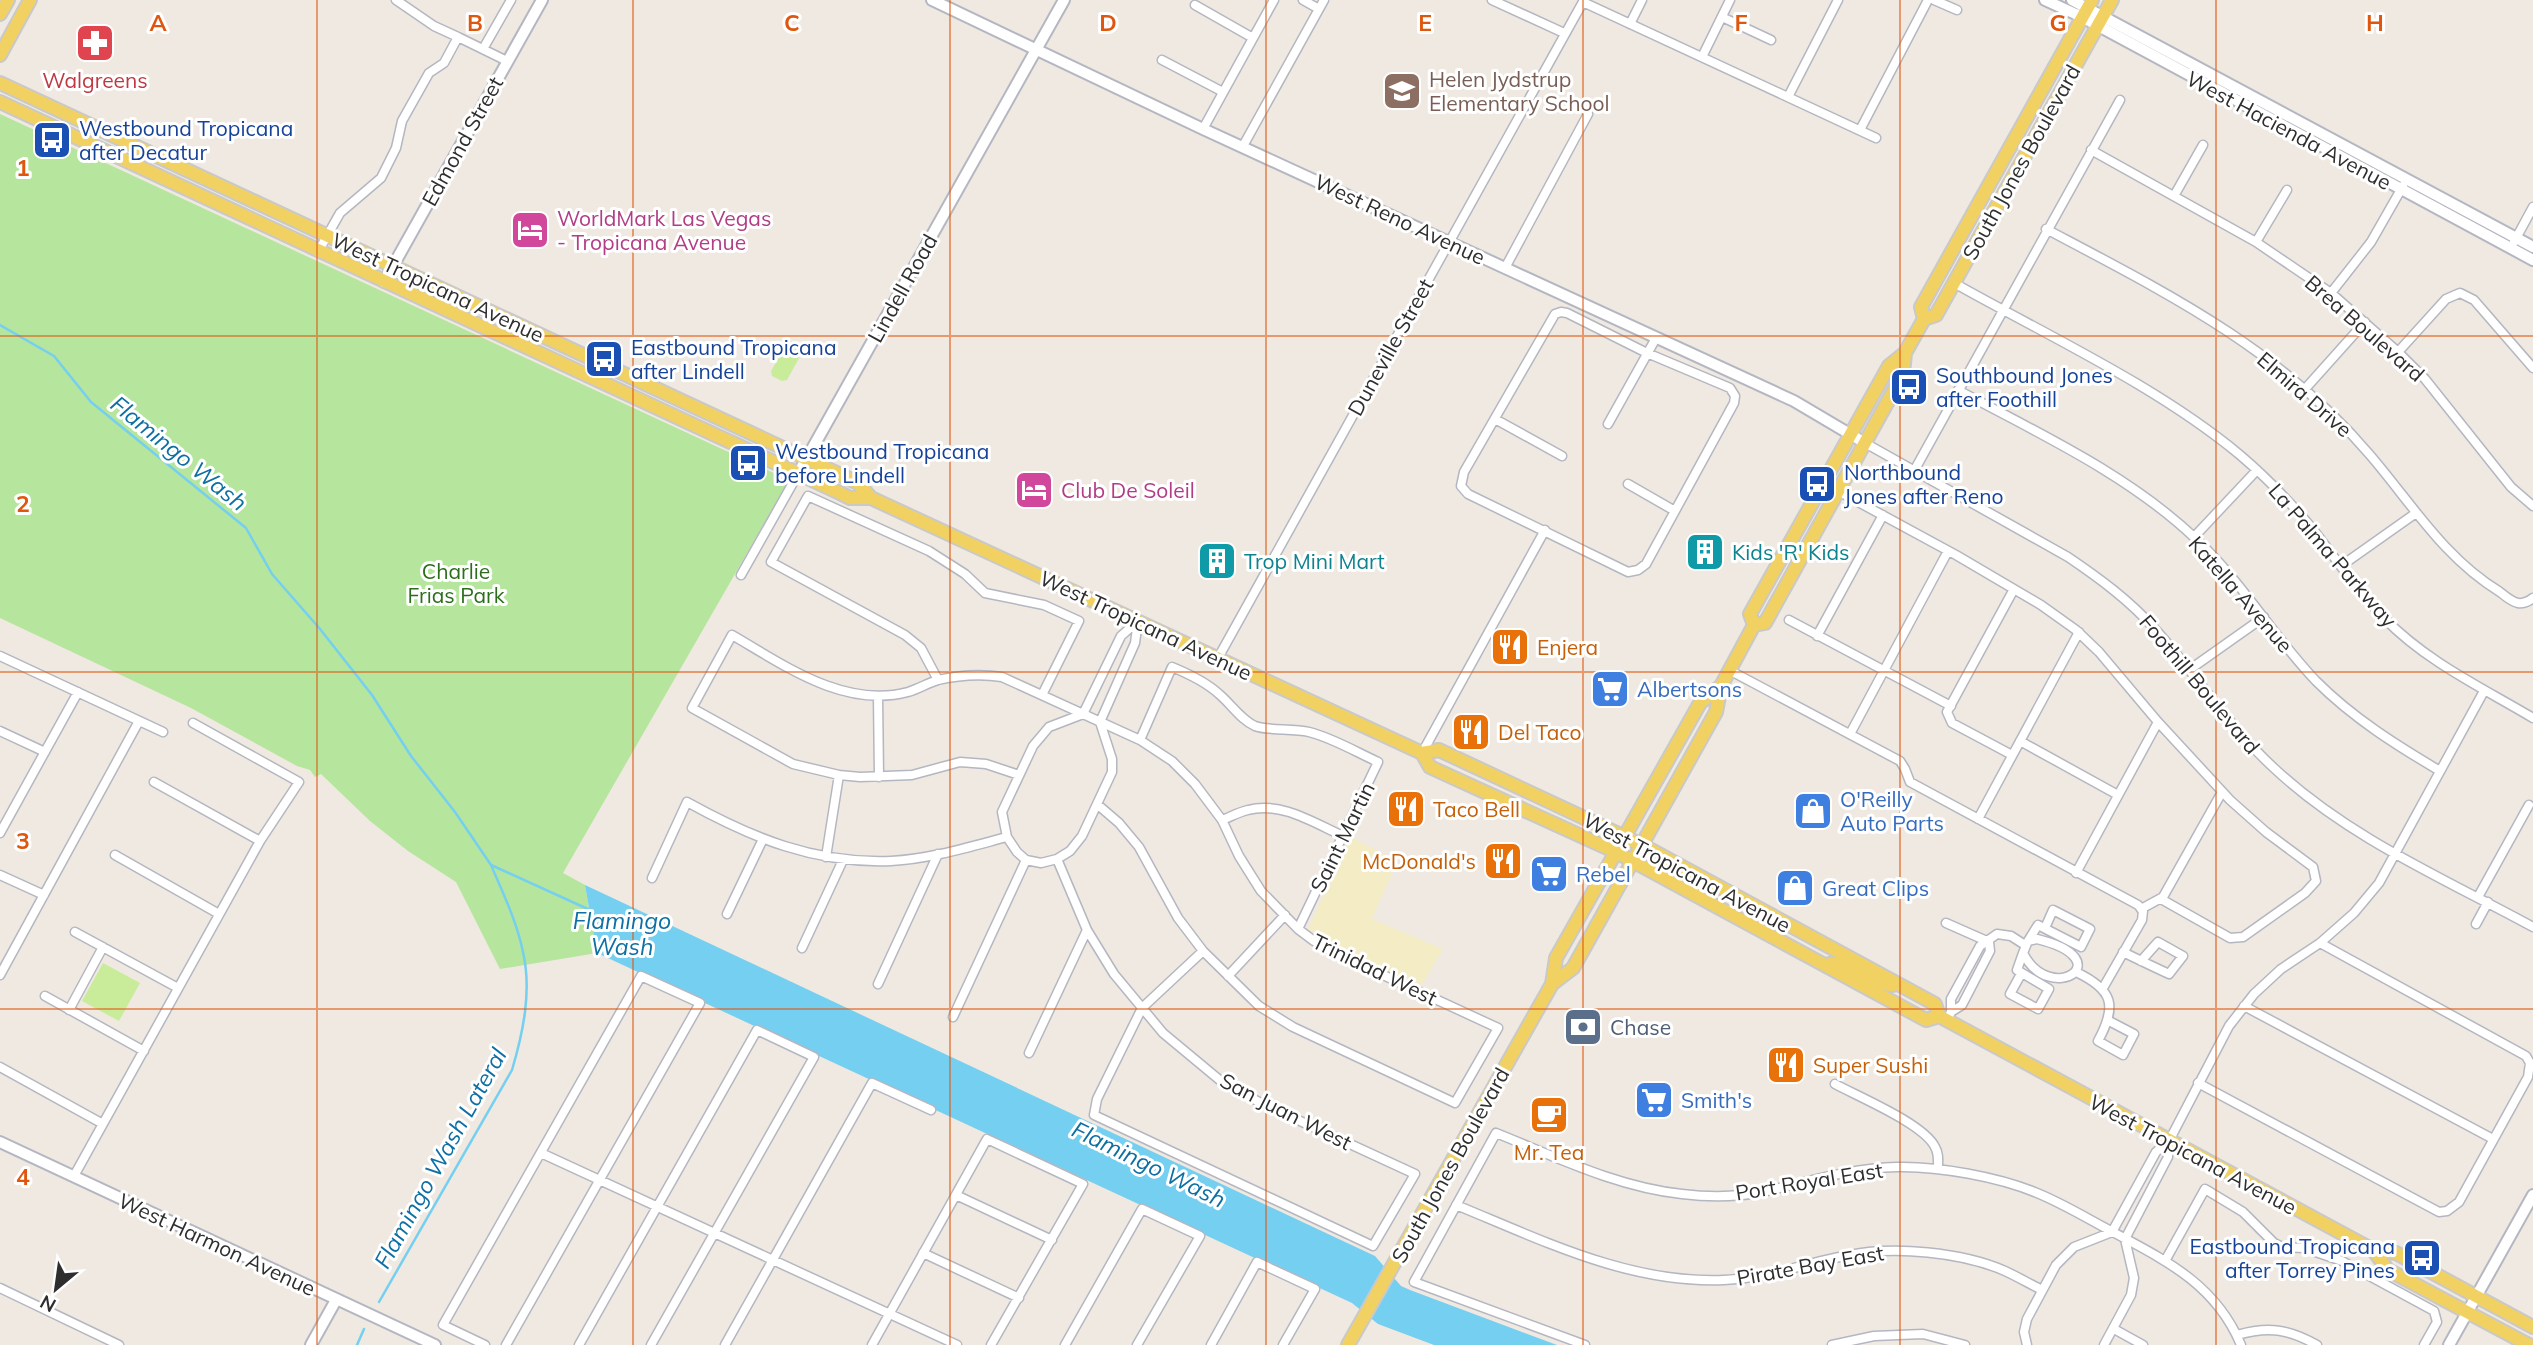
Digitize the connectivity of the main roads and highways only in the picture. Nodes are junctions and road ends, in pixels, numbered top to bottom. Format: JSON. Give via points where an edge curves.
{"nodes":[{"id":1,"x":8,"y":0,"type":"edge"},
{"id":2,"x":30,"y":0,"type":"edge"},
{"id":3,"x":2112,"y":0,"type":"edge"},
{"id":4,"x":2088,"y":8,"type":"edge"},
{"id":5,"x":0,"y":13,"type":"edge"},
{"id":6,"x":0,"y":55,"type":"edge"},
{"id":7,"x":0,"y":83,"type":"edge"},
{"id":8,"x":0,"y":102,"type":"edge"},
{"id":9,"x":223,"y":188,"type":"junction"},
{"id":10,"x":216,"y":204,"type":"junction"},
{"id":11,"x":1977,"y":205,"type":"junction"},
{"id":12,"x":1992,"y":213,"type":"junction"},
{"id":13,"x":1924,"y":319,"type":"junction"},
{"id":14,"x":508,"y":320,"type":"junction"},
{"id":15,"x":501,"y":337,"type":"junction"},
{"id":16,"x":1905,"y":353,"type":"junction"},
{"id":17,"x":648,"y":385,"type":"junction"},
{"id":18,"x":661,"y":391,"type":"junction"},
{"id":19,"x":641,"y":401,"type":"junction"},
{"id":20,"x":654,"y":407,"type":"junction"},
{"id":21,"x":871,"y":498,"type":"junction"},
{"id":22,"x":1754,"y":625,"type":"junction"},
{"id":23,"x":1721,"y":686,"type":"junction"},
{"id":24,"x":1422,"y":753,"type":"junction"},
{"id":25,"x":1625,"y":837,"type":"junction"},
{"id":26,"x":1642,"y":845,"type":"junction"},
{"id":27,"x":1616,"y":852,"type":"junction"},
{"id":28,"x":1633,"y":861,"type":"junction"},
{"id":29,"x":1826,"y":966,"type":"junction"},
{"id":30,"x":1552,"y":984,"type":"junction"},
{"id":31,"x":1901,"y":985,"type":"junction"},
{"id":32,"x":1946,"y":1016,"type":"junction"},
{"id":33,"x":2373,"y":1250,"type":"junction"},
{"id":34,"x":2533,"y":1327,"type":"edge"},
{"id":35,"x":1348,"y":1345,"type":"edge"},
{"id":36,"x":2529,"y":1345,"type":"edge"}],
"edges":[{"from":1,"to":5,"type":"main road"},
{"from":2,"to":6,"type":"main road"},
{"from":3,"to":12,"type":"main road","name":"South Jones Boulevard"},
{"from":4,"to":11,"type":"main road","name":"South Jones Boulevard"},
{"from":7,"to":9,"type":"main road","name":"West Tropicana Avenue"},
{"from":8,"to":10,"type":"main road","name":"West Tropicana Avenue"},
{"from":9,"to":10,"type":"main road"},
{"from":9,"to":14,"type":"main road","name":"West Tropicana Avenue"},
{"from":10,"to":15,"type":"main road","name":"West Tropicana Avenue"},
{"from":11,"to":12,"type":"main road"},
{"from":11,"to":13,"type":"main road","name":"South Jones Boulevard","via":[[1921,307]]},
{"from":12,"to":13,"type":"main road","name":"South Jones Boulevard","via":[[1936,315]]},
{"from":13,"to":16,"type":"main road","name":"South Jones Boulevard"},
{"from":14,"to":15,"type":"main road"},
{"from":14,"to":17,"type":"main road","name":"West Tropicana Avenue"},
{"from":15,"to":19,"type":"main road","name":"West Tropicana Avenue"},
{"from":16,"to":22,"type":"main road","name":"South Jones Boulevard","via":[[1889,366],[1851,433],[1751,614]]},
{"from":16,"to":22,"type":"main road","name":"South Jones Boulevard","via":[[1903,374],[1865,443],[1765,622]]},
{"from":17,"to":18,"type":"main road","name":"West Tropicana Avenue"},
{"from":17,"to":19,"type":"main road"},
{"from":18,"to":20,"type":"main road"},
{"from":18,"to":21,"type":"main road","name":"West Tropicana Avenue","via":[[858,483]]},
{"from":19,"to":20,"type":"main road","name":"West Tropicana Avenue"},
{"from":20,"to":21,"type":"main road","name":"West Tropicana Avenue","via":[[850,498]]},
{"from":21,"to":24,"type":"main road","name":"West Tropicana Avenue"},
{"from":22,"to":23,"type":"main road","name":"South Jones Boulevard"},
{"from":23,"to":25,"type":"main road","name":"South Jones Boulevard","via":[[1700,703]]},
{"from":23,"to":26,"type":"main road","name":"South Jones Boulevard","via":[[1716,712]]},
{"from":24,"to":25,"type":"main road","name":"West Tropicana Avenue","via":[[1439,750]]},
{"from":24,"to":27,"type":"main road","name":"West Tropicana Avenue","via":[[1430,767]]},
{"from":25,"to":26,"type":"main road","name":"West Tropicana Avenue"},
{"from":25,"to":27,"type":"main road","name":"South Jones Boulevard"},
{"from":26,"to":28,"type":"main road","name":"South Jones Boulevard"},
{"from":26,"to":31,"type":"main road","name":"West Tropicana Avenue"},
{"from":27,"to":28,"type":"main road","name":"West Tropicana Avenue"},
{"from":27,"to":30,"type":"main road","name":"South Jones Boulevard","via":[[1556,958]]},
{"from":28,"to":29,"type":"main road","name":"West Tropicana Avenue"},
{"from":28,"to":30,"type":"main road","name":"South Jones Boulevard","via":[[1573,968]]},
{"from":29,"to":31,"type":"main road","via":[[1838,963],[1878,983]]},
{"from":29,"to":32,"type":"main road","name":"West Tropicana Avenue","via":[[1926,1020]]},
{"from":30,"to":35,"type":"main road","name":"South Jones Boulevard"},
{"from":31,"to":32,"type":"main road","name":"West Tropicana Avenue","via":[[1935,1004]]},
{"from":32,"to":33,"type":"main road","name":"West Tropicana Avenue"},
{"from":33,"to":34,"type":"main road","name":"West Tropicana Avenue","via":[[2396,1253]]},
{"from":33,"to":36,"type":"main road","name":"West Tropicana Avenue","via":[[2388,1269]]}]}
